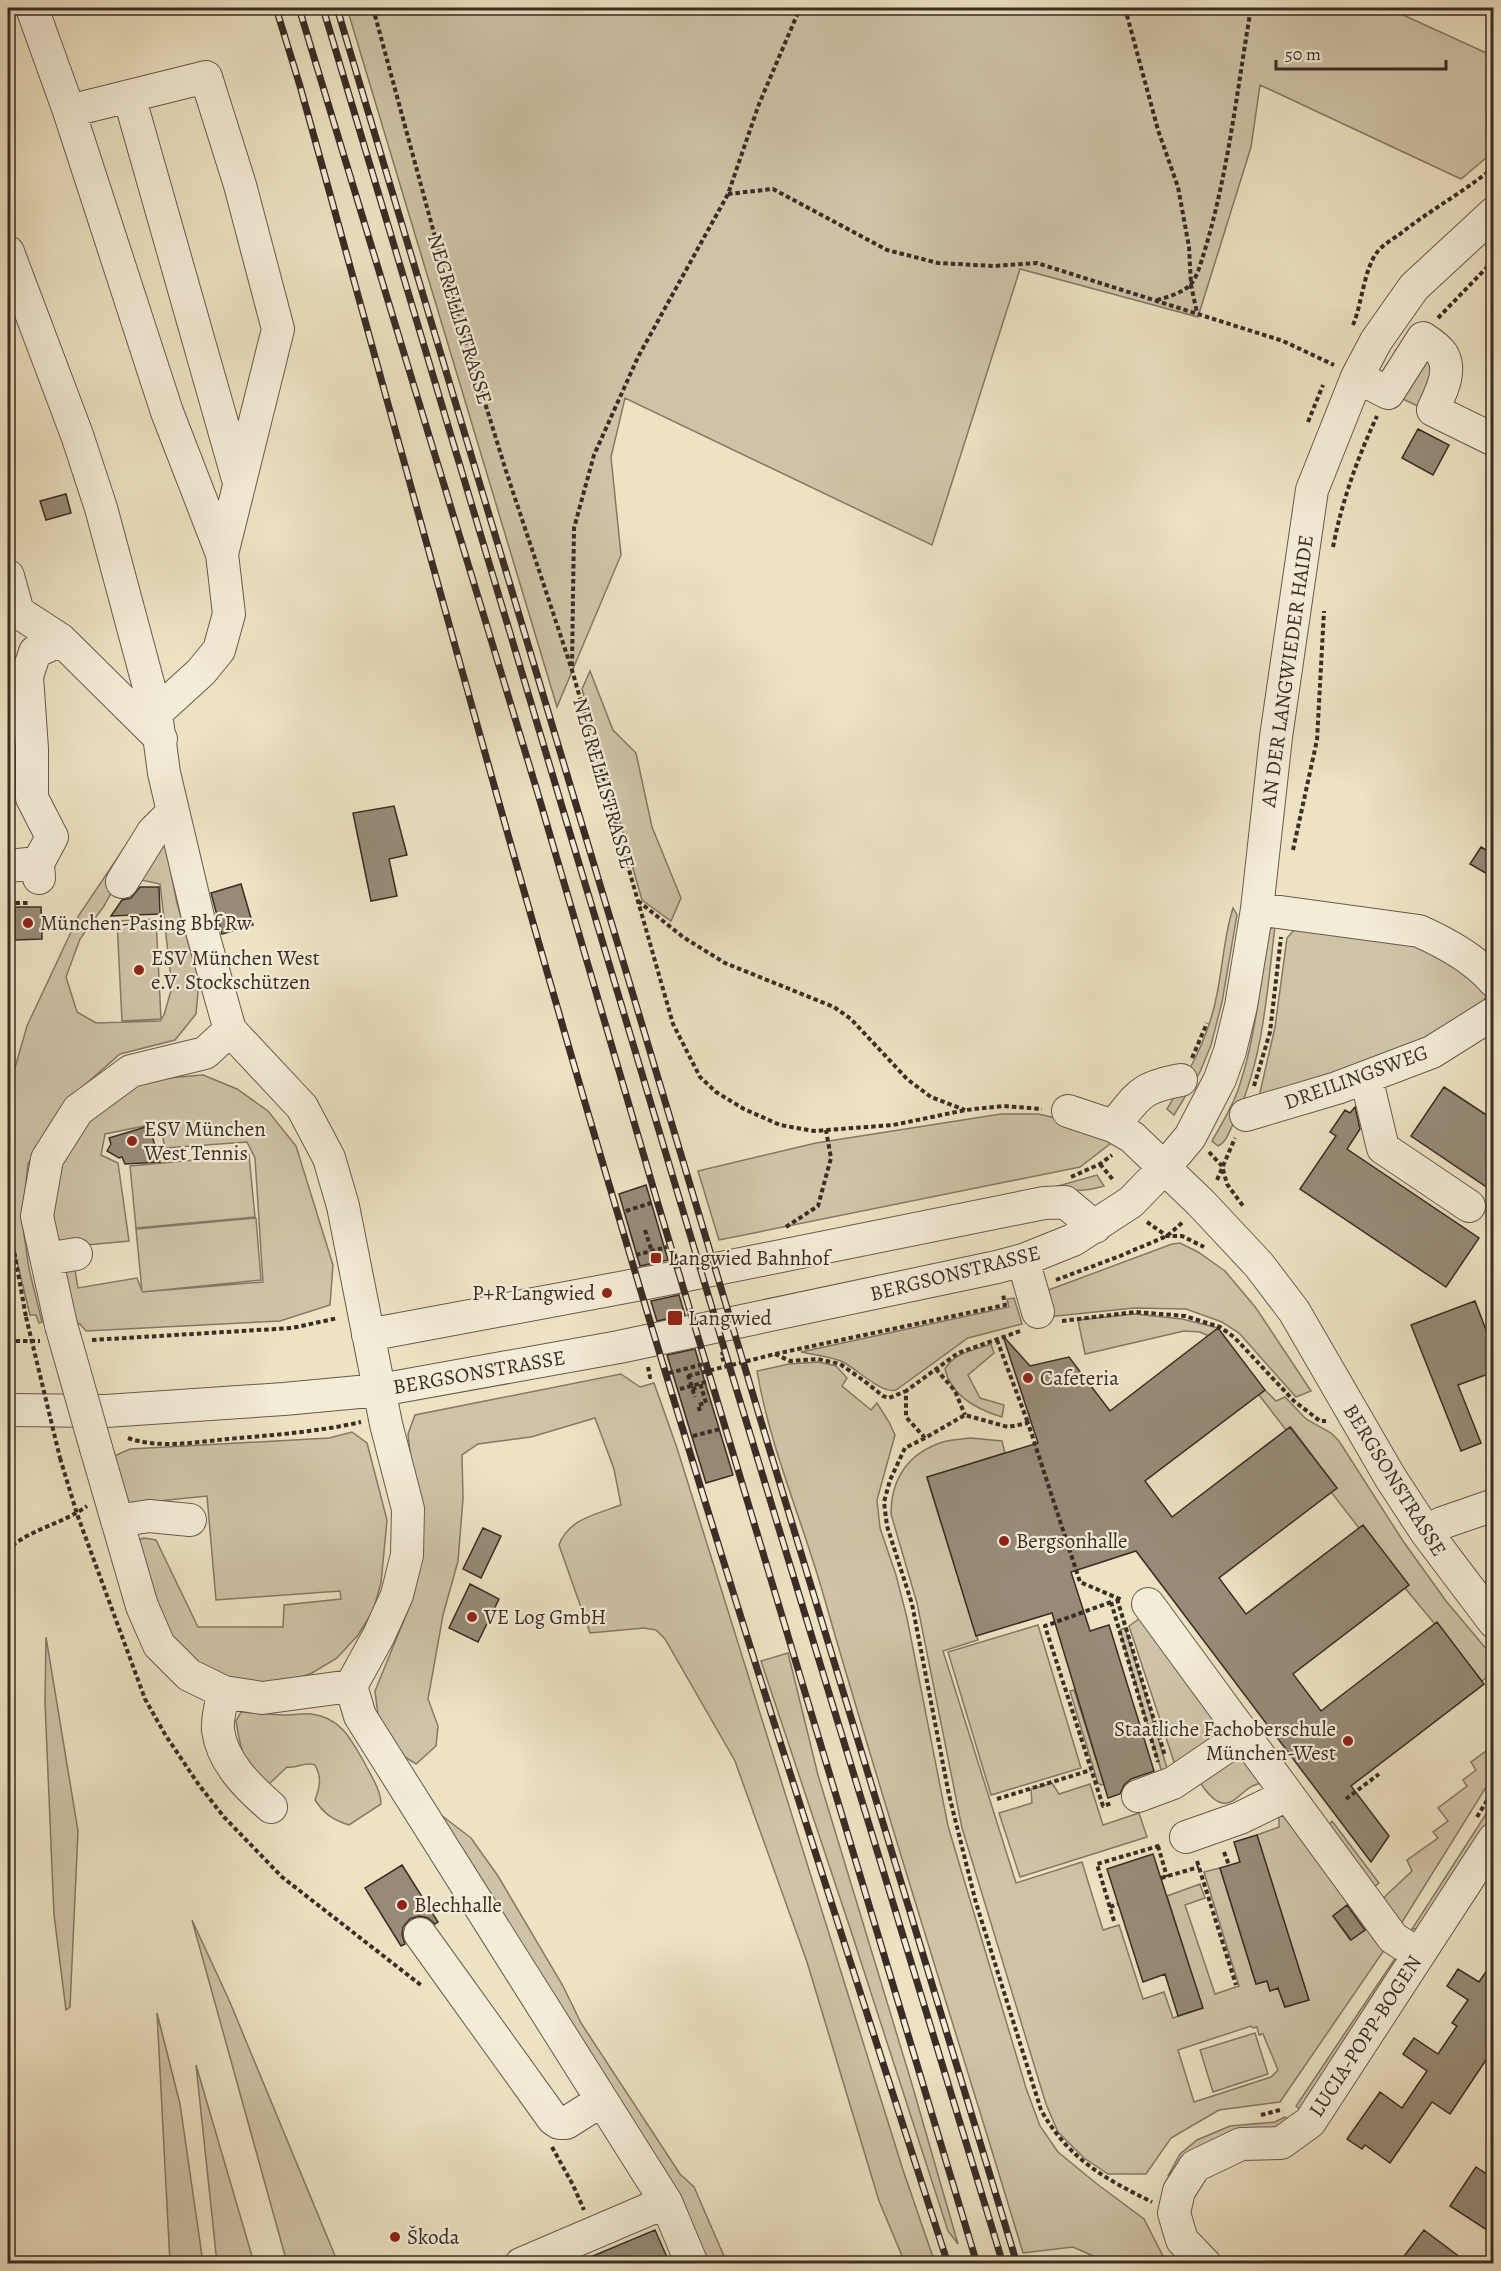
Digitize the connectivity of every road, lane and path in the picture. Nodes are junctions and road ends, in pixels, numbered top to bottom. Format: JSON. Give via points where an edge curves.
{"nodes":[{"id":1,"x":32,"y":8,"type":"edge"},
{"id":2,"x":373,"y":8,"type":"edge"},
{"id":3,"x":800,"y":8,"type":"edge"},
{"id":4,"x":1125,"y":8,"type":"edge"},
{"id":5,"x":1251,"y":8,"type":"edge"},
{"id":6,"x":129,"y":96,"type":"junction"},
{"id":7,"x":69,"y":111,"type":"junction"},
{"id":8,"x":728,"y":194,"type":"junction"},
{"id":9,"x":1494,"y":213,"type":"edge"},
{"id":10,"x":8,"y":252,"type":"edge"},
{"id":11,"x":1494,"y":260,"type":"edge"},
{"id":12,"x":1191,"y":285,"type":"junction"},
{"id":13,"x":1156,"y":301,"type":"junction"},
{"id":14,"x":1197,"y":313,"type":"junction"},
{"id":15,"x":1423,"y":338,"type":"junction"},
{"id":16,"x":1357,"y":377,"type":"junction"},
{"id":17,"x":1388,"y":393,"type":"junction"},
{"id":18,"x":1494,"y":440,"type":"edge"},
{"id":19,"x":239,"y":484,"type":"junction"},
{"id":20,"x":222,"y":554,"type":"junction"},
{"id":21,"x":1332,"y":555,"type":"dead end"},
{"id":22,"x":8,"y":576,"type":"edge"},
{"id":23,"x":1324,"y":610,"type":"dead end"},
{"id":24,"x":61,"y":640,"type":"junction"},
{"id":25,"x":572,"y":670,"type":"junction"},
{"id":26,"x":158,"y":726,"type":"junction"},
{"id":27,"x":173,"y":812,"type":"junction"},
{"id":28,"x":1292,"y":854,"type":"dead end"},
{"id":29,"x":8,"y":866,"type":"edge"},
{"id":30,"x":37,"y":881,"type":"junction"},
{"id":31,"x":122,"y":882,"type":"dead end"},
{"id":32,"x":637,"y":900,"type":"junction"},
{"id":33,"x":8,"y":903,"type":"edge"},
{"id":34,"x":1257,"y":909,"type":"junction"},
{"id":35,"x":1494,"y":981,"type":"edge"},
{"id":36,"x":1494,"y":1013,"type":"edge"},
{"id":37,"x":230,"y":1029,"type":"junction"},
{"id":38,"x":1366,"y":1077,"type":"junction"},
{"id":39,"x":1181,"y":1080,"type":"dead end"},
{"id":40,"x":966,"y":1110,"type":"junction"},
{"id":41,"x":1068,"y":1111,"type":"joint"},
{"id":42,"x":1246,"y":1115,"type":"dead end"},
{"id":43,"x":1113,"y":1126,"type":"junction"},
{"id":44,"x":826,"y":1130,"type":"junction"},
{"id":45,"x":1164,"y":1168,"type":"junction"},
{"id":46,"x":651,"y":1203,"type":"dead end"},
{"id":47,"x":8,"y":1205,"type":"edge"},
{"id":48,"x":1469,"y":1206,"type":"dead end"},
{"id":49,"x":626,"y":1210,"type":"dead end"},
{"id":50,"x":1095,"y":1227,"type":"junction"},
{"id":51,"x":783,"y":1228,"type":"dead end"},
{"id":52,"x":645,"y":1230,"type":"dead end"},
{"id":53,"x":667,"y":1247,"type":"dead end"},
{"id":54,"x":652,"y":1251,"type":"junction"},
{"id":55,"x":635,"y":1256,"type":"dead end"},
{"id":56,"x":1023,"y":1260,"type":"junction"},
{"id":57,"x":1005,"y":1305,"type":"dead end"},
{"id":58,"x":1039,"y":1321,"type":"junction"},
{"id":59,"x":368,"y":1335,"type":"junction"},
{"id":60,"x":998,"y":1340,"type":"junction"},
{"id":61,"x":775,"y":1354,"type":"junction"},
{"id":62,"x":647,"y":1364,"type":"dead end"},
{"id":63,"x":704,"y":1364,"type":"dead end"},
{"id":64,"x":686,"y":1369,"type":"junction"},
{"id":65,"x":936,"y":1369,"type":"junction"},
{"id":66,"x":669,"y":1372,"type":"dead end"},
{"id":67,"x":688,"y":1376,"type":"junction"},
{"id":68,"x":652,"y":1377,"type":"dead end"},
{"id":69,"x":706,"y":1382,"type":"dead end"},
{"id":70,"x":680,"y":1389,"type":"dead end"},
{"id":71,"x":692,"y":1389,"type":"junction"},
{"id":72,"x":380,"y":1390,"type":"junction"},
{"id":73,"x":906,"y":1391,"type":"junction"},
{"id":74,"x":695,"y":1397,"type":"dead end"},
{"id":75,"x":8,"y":1410,"type":"edge"},
{"id":76,"x":700,"y":1411,"type":"dead end"},
{"id":77,"x":965,"y":1415,"type":"junction"},
{"id":78,"x":1336,"y":1420,"type":"dead end"},
{"id":79,"x":1028,"y":1423,"type":"junction"},
{"id":80,"x":720,"y":1429,"type":"dead end"},
{"id":81,"x":693,"y":1436,"type":"dead end"},
{"id":82,"x":925,"y":1438,"type":"junction"},
{"id":83,"x":107,"y":1490,"type":"junction"},
{"id":84,"x":1494,"y":1505,"type":"edge"},
{"id":85,"x":76,"y":1514,"type":"junction"},
{"id":86,"x":189,"y":1520,"type":"dead end"},
{"id":87,"x":117,"y":1521,"type":"junction"},
{"id":88,"x":1426,"y":1532,"type":"junction"},
{"id":89,"x":1109,"y":1596,"type":"junction"},
{"id":90,"x":1117,"y":1599,"type":"junction"},
{"id":91,"x":1111,"y":1602,"type":"junction"},
{"id":92,"x":1148,"y":1604,"type":"joint"},
{"id":93,"x":1494,"y":1622,"type":"edge"},
{"id":94,"x":8,"y":1628,"type":"edge"},
{"id":95,"x":351,"y":1686,"type":"junction"},
{"id":96,"x":224,"y":1692,"type":"junction"},
{"id":97,"x":1241,"y":1733,"type":"junction"},
{"id":98,"x":1091,"y":1770,"type":"junction"},
{"id":99,"x":1379,"y":1774,"type":"dead end"},
{"id":100,"x":1159,"y":1788,"type":"junction"},
{"id":101,"x":1494,"y":1789,"type":"edge"},
{"id":102,"x":1287,"y":1795,"type":"junction"},
{"id":103,"x":997,"y":1799,"type":"dead end"},
{"id":104,"x":1346,"y":1799,"type":"dead end"},
{"id":105,"x":271,"y":1807,"type":"dead end"},
{"id":106,"x":1484,"y":1830,"type":"edge"},
{"id":107,"x":1178,"y":1840,"type":"junction"},
{"id":108,"x":1199,"y":1866,"type":"junction"},
{"id":109,"x":1167,"y":1876,"type":"junction"},
{"id":110,"x":1161,"y":1878,"type":"dead end"},
{"id":111,"x":1118,"y":1905,"type":"dead end"},
{"id":112,"x":1110,"y":1908,"type":"junction"},
{"id":113,"x":1114,"y":1921,"type":"dead end"},
{"id":114,"x":420,"y":1934,"type":"dead end"},
{"id":115,"x":1418,"y":1954,"type":"junction"},
{"id":116,"x":1236,"y":1985,"type":"dead end"},
{"id":117,"x":430,"y":1993,"type":"dead end"},
{"id":118,"x":601,"y":2101,"type":"junction"},
{"id":119,"x":1291,"y":2107,"type":"dead end"},
{"id":120,"x":1257,"y":2116,"type":"dead end"},
{"id":121,"x":547,"y":2138,"type":"dead end"},
{"id":122,"x":666,"y":2202,"type":"junction"},
{"id":123,"x":1158,"y":2206,"type":"junction"},
{"id":124,"x":599,"y":2238,"type":"junction"},
{"id":125,"x":521,"y":2264,"type":"edge"},
{"id":126,"x":692,"y":2264,"type":"edge"},
{"id":127,"x":1205,"y":2264,"type":"edge"}],
"edges":[{"from":1,"to":7,"type":"street"},
{"from":2,"to":25,"type":"path","name":"NEGRELLISTRASSE","via":[[444,270]]},
{"from":3,"to":8,"type":"path","via":[[759,104]]},
{"from":4,"to":12,"type":"path","via":[[1158,130],[1178,186]]},
{"from":5,"to":12,"type":"path","via":[[1225,163],[1210,231]]},
{"from":6,"to":7,"type":"street"},
{"from":6,"to":19,"type":"street"},
{"from":6,"to":19,"type":"street","via":[[206,77],[240,184],[278,329]]},
{"from":7,"to":20,"type":"street","via":[[167,412]]},
{"from":8,"to":13,"type":"path","via":[[773,189],[887,250],[938,263],[1037,263]]},
{"from":8,"to":25,"type":"path","via":[[638,357],[594,455],[574,528]]},
{"from":9,"to":16,"type":"street","name":"AN DER LANGWIEDER HAIDE","via":[[1414,287],[1376,341]]},
{"from":10,"to":26,"type":"street","via":[[78,435]]},
{"from":11,"to":15,"type":"path","via":[[1448,305]]},
{"from":12,"to":13,"type":"path"},
{"from":12,"to":14,"type":"path"},
{"from":13,"to":14,"type":"path"},
{"from":14,"to":16,"type":"path","via":[[1283,341]]},
{"from":15,"to":17,"type":"street"},
{"from":15,"to":18,"type":"street","via":[[1442,354],[1446,370],[1433,410]]},
{"from":16,"to":17,"type":"street"},
{"from":16,"to":34,"type":"street","name":"AN DER LANGWIEDER HAIDE","via":[[1312,490],[1275,737]]},
{"from":17,"to":21,"type":"path","via":[[1358,457],[1340,513]]},
{"from":19,"to":20,"type":"street"},
{"from":20,"to":26,"type":"street","via":[[229,614],[219,650]]},
{"from":22,"to":24,"type":"street","via":[[18,612]]},
{"from":23,"to":28,"type":"path","via":[[1317,740]]},
{"from":24,"to":26,"type":"street"},
{"from":24,"to":30,"type":"street","via":[[35,652],[27,676],[32,798],[52,837]]},
{"from":25,"to":32,"type":"path","name":"NEGRELLISTRASSE"},
{"from":26,"to":27,"type":"street"},
{"from":27,"to":31,"type":"street","via":[[153,832]]},
{"from":27,"to":37,"type":"street"},
{"from":29,"to":30,"type":"street"},
{"from":30,"to":33,"type":"path"},
{"from":32,"to":40,"type":"path","via":[[683,938],[725,963],[834,1007],[851,1019],[907,1079],[931,1097]]},
{"from":32,"to":44,"type":"path","name":"NEGRELLISTRASSE","via":[[672,1024],[700,1077],[744,1109],[780,1125]]},
{"from":34,"to":35,"type":"street","via":[[1419,931],[1444,942]]},
{"from":34,"to":45,"type":"street","name":"AN DER LANGWIEDER HAIDE","via":[[1230,1051],[1203,1114]]},
{"from":36,"to":38,"type":"street","name":"DREILINGSWEG","via":[[1432,1052]]},
{"from":37,"to":59,"type":"street","name":"BERGSONSTRASSE","via":[[302,1107],[330,1158]]},
{"from":37,"to":83,"type":"street","bridge":true,"via":[[205,1053],[130,1071],[78,1110],[47,1159],[37,1216],[61,1257],[61,1325]]},
{"from":38,"to":42,"type":"street","name":"DREILINGSWEG"},
{"from":38,"to":48,"type":"street","via":[[1383,1148]]},
{"from":39,"to":43,"type":"street","via":[[1146,1088]]},
{"from":40,"to":41,"type":"path","name":"NEGRELLISTRASSE","via":[[1003,1106]]},
{"from":40,"to":44,"type":"path","name":"NEGRELLISTRASSE","via":[[893,1125]]},
{"from":41,"to":43,"type":"street"},
{"from":43,"to":45,"type":"street","via":[[1132,1137]]},
{"from":44,"to":51,"type":"path","via":[[831,1158],[818,1206]]},
{"from":45,"to":50,"type":"street","name":"BERGSONSTRASSE","via":[[1131,1202]]},
{"from":45,"to":88,"type":"street","name":"BERGSONSTRASSE","via":[[1238,1242],[1294,1311],[1371,1446]]},
{"from":46,"to":49,"type":"path"},
{"from":47,"to":85,"type":"path","bridge":true,"via":[[10,1240],[26,1317]]},
{"from":50,"to":56,"type":"street","name":"BERGSONSTRASSE"},
{"from":50,"to":59,"type":"street","via":[[1065,1202],[1044,1203]]},
{"from":52,"to":54,"type":"path"},
{"from":53,"to":54,"type":"path"},
{"from":54,"to":55,"type":"path"},
{"from":56,"to":58,"type":"street"},
{"from":56,"to":72,"type":"street","name":"BERGSONSTRASSE","via":[[619,1347]]},
{"from":57,"to":61,"type":"path"},
{"from":58,"to":60,"type":"path"},
{"from":58,"to":78,"type":"path","via":[[1135,1312],[1185,1316],[1211,1324],[1234,1337],[1294,1401],[1320,1421]]},
{"from":59,"to":72,"type":"street","name":"BERGSONSTRASSE"},
{"from":60,"to":65,"type":"path","via":[[958,1353]]},
{"from":60,"to":79,"type":"path"},
{"from":61,"to":67,"type":"path"},
{"from":61,"to":73,"type":"path","via":[[790,1361],[818,1359],[840,1364],[889,1398]]},
{"from":62,"to":68,"type":"path"},
{"from":63,"to":64,"type":"path"},
{"from":64,"to":66,"type":"path"},
{"from":64,"to":67,"type":"path"},
{"from":65,"to":73,"type":"path"},
{"from":65,"to":77,"type":"path","via":[[955,1390]]},
{"from":67,"to":71,"type":"path"},
{"from":69,"to":70,"type":"path"},
{"from":71,"to":74,"type":"path"},
{"from":71,"to":76,"type":"path","via":[[701,1386],[706,1403],[698,1405]]},
{"from":72,"to":75,"type":"street","name":"BERGSONSTRASSE","via":[[106,1411]]},
{"from":72,"to":95,"type":"street","via":[[408,1509],[407,1555],[397,1595]]},
{"from":73,"to":82,"type":"path","via":[[906,1417]]},
{"from":77,"to":79,"type":"path","via":[[1008,1427]]},
{"from":77,"to":82,"type":"path"},
{"from":79,"to":89,"type":"path","via":[[1080,1582]]},
{"from":80,"to":81,"type":"path"},
{"from":82,"to":123,"type":"path","via":[[905,1448],[890,1480],[884,1502],[886,1526],[912,1604],[949,1795],[976,1903],[1041,2110],[1053,2131],[1090,2168]]},
{"from":83,"to":85,"type":"path"},
{"from":83,"to":87,"type":"street"},
{"from":84,"to":88,"type":"street"},
{"from":85,"to":94,"type":"path","via":[[13,1545]]},
{"from":85,"to":117,"type":"path","via":[[145,1699],[199,1785],[282,1877]]},
{"from":86,"to":87,"type":"street","via":[[149,1516]]},
{"from":87,"to":96,"type":"street","via":[[142,1606],[159,1645],[189,1674]]},
{"from":88,"to":93,"type":"street","name":"BERGSONSTRASSE"},
{"from":89,"to":90,"type":"path"},
{"from":89,"to":91,"type":"path"},
{"from":90,"to":92,"type":"path"},
{"from":90,"to":100,"type":"path"},
{"from":91,"to":98,"type":"path","via":[[1045,1626]]},
{"from":91,"to":100,"type":"path"},
{"from":92,"to":97,"type":"street"},
{"from":95,"to":96,"type":"street","via":[[262,1698]]},
{"from":95,"to":118,"type":"street","via":[[360,1716]]},
{"from":96,"to":105,"type":"street","via":[[218,1731],[226,1752],[237,1773]]},
{"from":97,"to":100,"type":"street","via":[[1235,1742]]},
{"from":97,"to":102,"type":"street"},
{"from":98,"to":100,"type":"path","via":[[1103,1806]]},
{"from":98,"to":103,"type":"path"},
{"from":99,"to":104,"type":"path"},
{"from":101,"to":106,"type":"path"},
{"from":102,"to":107,"type":"street","via":[[1240,1818]]},
{"from":102,"to":115,"type":"street","via":[[1393,1938]]},
{"from":106,"to":115,"type":"street","name":"LUCIA-POPP-BOGEN"},
{"from":107,"to":108,"type":"path"},
{"from":107,"to":109,"type":"path"},
{"from":107,"to":112,"type":"path","via":[[1096,1864]]},
{"from":108,"to":109,"type":"path"},
{"from":108,"to":116,"type":"path"},
{"from":109,"to":110,"type":"path"},
{"from":111,"to":112,"type":"path"},
{"from":112,"to":113,"type":"path"},
{"from":114,"to":118,"type":"street","via":[[554,2120],[566,2122]]},
{"from":115,"to":123,"type":"street","name":"LUCIA-POPP-BOGEN","via":[[1310,2122],[1281,2143],[1241,2144],[1195,2166],[1179,2191]]},
{"from":118,"to":122,"type":"street"},
{"from":119,"to":120,"type":"path"},
{"from":121,"to":124,"type":"path"},
{"from":122,"to":124,"type":"street"},
{"from":122,"to":126,"type":"street"},
{"from":123,"to":127,"type":"street","via":[[1182,2241]]},
{"from":124,"to":125,"type":"street"}]}
